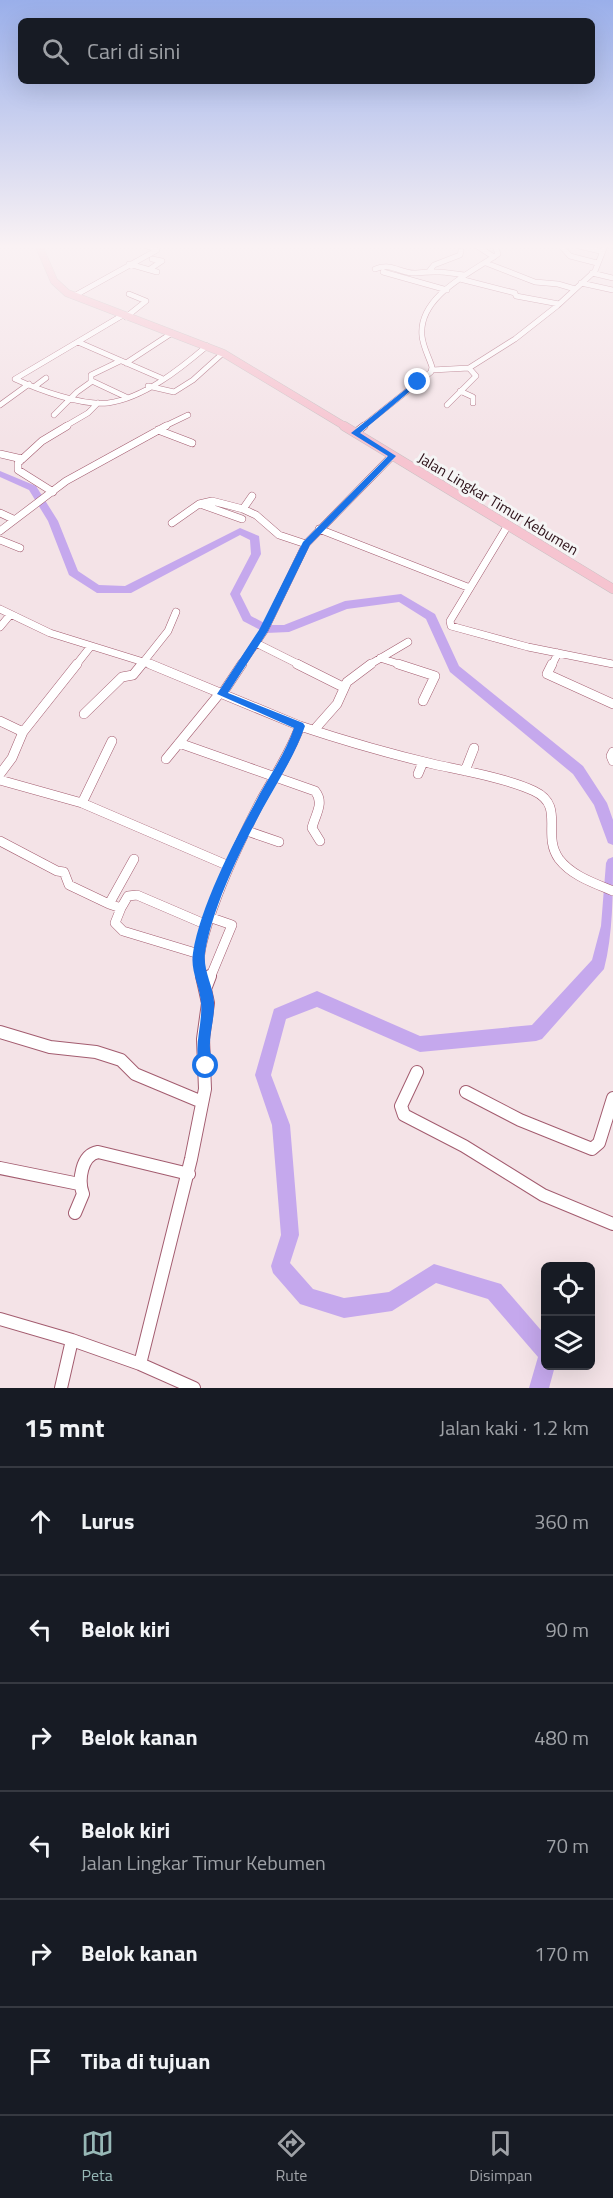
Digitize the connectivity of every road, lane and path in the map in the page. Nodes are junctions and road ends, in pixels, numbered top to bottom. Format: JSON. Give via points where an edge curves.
{"nodes":[{"id":1,"x":111,"y":311,"type":"edge"},
{"id":2,"x":132,"y":311,"type":"edge"},
{"id":3,"x":428,"y":311,"type":"edge"},
{"id":4,"x":550,"y":311,"type":"edge"},
{"id":5,"x":124,"y":316,"type":"junction"},
{"id":6,"x":172,"y":333,"type":"junction"},
{"id":7,"x":78,"y":342,"type":"junction"},
{"id":8,"x":207,"y":346,"type":"junction"},
{"id":9,"x":223,"y":353,"type":"junction"},
{"id":10,"x":123,"y":362,"type":"junction"},
{"id":11,"x":469,"y":368,"type":"junction"},
{"id":12,"x":432,"y":370,"type":"junction"},
{"id":13,"x":46,"y":378,"type":"dead end"},
{"id":14,"x":161,"y":378,"type":"junction"},
{"id":15,"x":92,"y":381,"type":"junction"},
{"id":16,"x":31,"y":386,"type":"junction"},
{"id":17,"x":148,"y":386,"type":"junction"},
{"id":18,"x":460,"y":391,"type":"junction"},
{"id":19,"x":126,"y":397,"type":"junction"},
{"id":20,"x":73,"y":398,"type":"junction"},
{"id":21,"x":98,"y":403,"type":"junction"},
{"id":22,"x":473,"y":403,"type":"dead end"},
{"id":23,"x":0,"y":405,"type":"edge"},
{"id":24,"x":447,"y":405,"type":"dead end"},
{"id":25,"x":54,"y":415,"type":"dead end"},
{"id":26,"x":188,"y":415,"type":"dead end"},
{"id":27,"x":158,"y":430,"type":"junction"},
{"id":28,"x":355,"y":433,"type":"junction"},
{"id":29,"x":192,"y":444,"type":"dead end"},
{"id":30,"x":0,"y":454,"type":"edge"},
{"id":31,"x":392,"y":456,"type":"junction"},
{"id":32,"x":22,"y":459,"type":"junction"},
{"id":33,"x":51,"y":493,"type":"junction"},
{"id":34,"x":252,"y":496,"type":"dead end"},
{"id":35,"x":199,"y":504,"type":"junction"},
{"id":36,"x":243,"y":509,"type":"junction"},
{"id":37,"x":0,"y":513,"type":"edge"},
{"id":38,"x":14,"y":519,"type":"junction"},
{"id":39,"x":242,"y":519,"type":"dead end"},
{"id":40,"x":172,"y":523,"type":"dead end"},
{"id":41,"x":508,"y":525,"type":"junction"},
{"id":42,"x":319,"y":529,"type":"junction"},
{"id":43,"x":0,"y":531,"type":"edge"},
{"id":44,"x":0,"y":540,"type":"edge"},
{"id":45,"x":306,"y":544,"type":"junction"},
{"id":46,"x":20,"y":548,"type":"dead end"},
{"id":47,"x":470,"y":588,"type":"junction"},
{"id":48,"x":613,"y":589,"type":"edge"},
{"id":49,"x":0,"y":609,"type":"edge"},
{"id":50,"x":176,"y":612,"type":"dead end"},
{"id":51,"x":10,"y":615,"type":"junction"},
{"id":52,"x":0,"y":627,"type":"edge"},
{"id":53,"x":408,"y":642,"type":"dead end"},
{"id":54,"x":256,"y":643,"type":"junction"},
{"id":55,"x":91,"y":646,"type":"junction"},
{"id":56,"x":558,"y":653,"type":"junction"},
{"id":57,"x":380,"y":658,"type":"junction"},
{"id":58,"x":143,"y":662,"type":"junction"},
{"id":59,"x":613,"y":664,"type":"edge"},
{"id":60,"x":343,"y":687,"type":"junction"},
{"id":61,"x":221,"y":694,"type":"junction"},
{"id":62,"x":423,"y":700,"type":"dead end"},
{"id":63,"x":613,"y":704,"type":"edge"},
{"id":64,"x":84,"y":714,"type":"dead end"},
{"id":65,"x":0,"y":721,"type":"edge"},
{"id":66,"x":300,"y":726,"type":"junction"},
{"id":67,"x":314,"y":730,"type":"junction"},
{"id":68,"x":23,"y":732,"type":"junction"},
{"id":69,"x":111,"y":741,"type":"dead end"},
{"id":70,"x":180,"y":743,"type":"junction"},
{"id":71,"x":474,"y":748,"type":"dead end"},
{"id":72,"x":613,"y":752,"type":"edge"},
{"id":73,"x":166,"y":759,"type":"dead end"},
{"id":74,"x":613,"y":761,"type":"edge"},
{"id":75,"x":423,"y":762,"type":"junction"},
{"id":76,"x":465,"y":771,"type":"junction"},
{"id":77,"x":0,"y":774,"type":"edge"},
{"id":78,"x":418,"y":774,"type":"dead end"},
{"id":79,"x":274,"y":778,"type":"junction"},
{"id":80,"x":0,"y":780,"type":"edge"},
{"id":81,"x":82,"y":803,"type":"junction"},
{"id":82,"x":247,"y":831,"type":"junction"},
{"id":83,"x":0,"y":841,"type":"edge"},
{"id":84,"x":320,"y":841,"type":"dead end"},
{"id":85,"x":279,"y":842,"type":"dead end"},
{"id":86,"x":134,"y":860,"type":"dead end"},
{"id":87,"x":229,"y":866,"type":"junction"},
{"id":88,"x":613,"y":891,"type":"edge"},
{"id":89,"x":109,"y":904,"type":"junction"},
{"id":90,"x":121,"y":908,"type":"junction"},
{"id":91,"x":208,"y":921,"type":"junction"},
{"id":92,"x":199,"y":954,"type":"junction"},
{"id":93,"x":205,"y":989,"type":"junction"},
{"id":94,"x":0,"y":1032,"type":"edge"},
{"id":95,"x":417,"y":1072,"type":"dead end"},
{"id":96,"x":466,"y":1092,"type":"dead end"},
{"id":97,"x":613,"y":1098,"type":"edge"},
{"id":98,"x":202,"y":1102,"type":"junction"},
{"id":99,"x":0,"y":1168,"type":"edge"},
{"id":100,"x":189,"y":1174,"type":"junction"},
{"id":101,"x":79,"y":1184,"type":"junction"},
{"id":102,"x":75,"y":1213,"type":"dead end"},
{"id":103,"x":613,"y":1224,"type":"edge"},
{"id":104,"x":0,"y":1319,"type":"edge"},
{"id":105,"x":72,"y":1340,"type":"junction"},
{"id":106,"x":140,"y":1364,"type":"junction"},
{"id":107,"x":61,"y":1388,"type":"edge"},
{"id":108,"x":194,"y":1388,"type":"edge"}],
"edges":[{"from":1,"to":5,"type":"main road","name":"Jalan Lingkar Timur Kebumen"},
{"from":2,"to":5,"type":"street"},
{"from":3,"to":12,"type":"street","via":[[422,329]]},
{"from":4,"to":11,"type":"street"},
{"from":5,"to":6,"type":"main road","name":"Jalan Lingkar Timur Kebumen"},
{"from":5,"to":7,"type":"street"},
{"from":6,"to":8,"type":"main road","name":"Jalan Lingkar Timur Kebumen"},
{"from":6,"to":10,"type":"street"},
{"from":7,"to":10,"type":"street"},
{"from":7,"to":16,"type":"street","via":[[15,379]]},
{"from":8,"to":9,"type":"main road","name":"Jalan Lingkar Timur Kebumen"},
{"from":8,"to":14,"type":"street","via":[[187,364]]},
{"from":9,"to":17,"type":"street","via":[[174,392]]},
{"from":9,"to":28,"type":"main road","name":"Jalan Lingkar Timur Kebumen"},
{"from":10,"to":14,"type":"street"},
{"from":10,"to":15,"type":"street","via":[[91,375]]},
{"from":11,"to":12,"type":"street"},
{"from":11,"to":18,"type":"street","via":[[476,375]]},
{"from":12,"to":28,"type":"street"},
{"from":13,"to":16,"type":"street"},
{"from":14,"to":17,"type":"street"},
{"from":15,"to":19,"type":"street"},
{"from":15,"to":20,"type":"street"},
{"from":16,"to":20,"type":"street"},
{"from":16,"to":23,"type":"street"},
{"from":17,"to":19,"type":"street"},
{"from":18,"to":22,"type":"street","via":[[473,397]]},
{"from":18,"to":24,"type":"street"},
{"from":19,"to":21,"type":"street"},
{"from":20,"to":21,"type":"street"},
{"from":20,"to":25,"type":"street"},
{"from":21,"to":32,"type":"street"},
{"from":26,"to":27,"type":"street"},
{"from":27,"to":29,"type":"street"},
{"from":27,"to":33,"type":"street","via":[[101,460]]},
{"from":28,"to":31,"type":"main road","name":"Jalan Lingkar Timur Kebumen"},
{"from":30,"to":32,"type":"street"},
{"from":31,"to":41,"type":"main road","name":"Jalan Lingkar Timur Kebumen"},
{"from":31,"to":42,"type":"street"},
{"from":32,"to":33,"type":"street","via":[[16,466],[18,470]]},
{"from":33,"to":38,"type":"street"},
{"from":34,"to":36,"type":"street"},
{"from":35,"to":36,"type":"street","via":[[212,501]]},
{"from":35,"to":39,"type":"street"},
{"from":35,"to":40,"type":"street"},
{"from":36,"to":45,"type":"street","via":[[279,536]]},
{"from":37,"to":38,"type":"street"},
{"from":38,"to":43,"type":"street"},
{"from":41,"to":47,"type":"street"},
{"from":41,"to":48,"type":"main road","name":"Jalan Lingkar Timur Kebumen"},
{"from":42,"to":45,"type":"street"},
{"from":42,"to":47,"type":"street"},
{"from":44,"to":46,"type":"street"},
{"from":45,"to":54,"type":"street"},
{"from":47,"to":56,"type":"street","via":[[450,621],[451,626],[527,650]]},
{"from":49,"to":51,"type":"street"},
{"from":50,"to":58,"type":"street","via":[[168,631]]},
{"from":51,"to":52,"type":"street"},
{"from":51,"to":55,"type":"street"},
{"from":53,"to":57,"type":"street"},
{"from":54,"to":60,"type":"street"},
{"from":54,"to":61,"type":"street"},
{"from":55,"to":58,"type":"street"},
{"from":55,"to":68,"type":"street"},
{"from":56,"to":59,"type":"street"},
{"from":56,"to":63,"type":"street","via":[[547,674]]},
{"from":57,"to":60,"type":"street"},
{"from":57,"to":62,"type":"street","via":[[435,676]]},
{"from":58,"to":61,"type":"street"},
{"from":58,"to":64,"type":"street","via":[[132,676],[122,677]]},
{"from":60,"to":67,"type":"street","via":[[338,704]]},
{"from":61,"to":66,"type":"street"},
{"from":61,"to":70,"type":"street"},
{"from":65,"to":68,"type":"street"},
{"from":66,"to":67,"type":"street"},
{"from":66,"to":79,"type":"street"},
{"from":67,"to":75,"type":"street","via":[[351,744]]},
{"from":68,"to":77,"type":"street"},
{"from":69,"to":81,"type":"street"},
{"from":70,"to":73,"type":"street"},
{"from":70,"to":79,"type":"street"},
{"from":71,"to":76,"type":"street"},
{"from":72,"to":74,"type":"street"},
{"from":75,"to":76,"type":"street"},
{"from":75,"to":78,"type":"street"},
{"from":76,"to":88,"type":"street","via":[[517,785],[545,799],[552,808],[550,840],[558,858],[574,874]]},
{"from":79,"to":82,"type":"street"},
{"from":79,"to":84,"type":"street","via":[[320,794],[312,828]]},
{"from":80,"to":81,"type":"street"},
{"from":81,"to":87,"type":"street"},
{"from":82,"to":85,"type":"street"},
{"from":82,"to":87,"type":"street"},
{"from":83,"to":89,"type":"street","via":[[64,872],[69,885]]},
{"from":86,"to":89,"type":"street"},
{"from":87,"to":91,"type":"street"},
{"from":89,"to":90,"type":"street"},
{"from":90,"to":91,"type":"street","via":[[132,894]]},
{"from":90,"to":92,"type":"street","via":[[115,923],[123,931]]},
{"from":91,"to":92,"type":"street"},
{"from":91,"to":93,"type":"street","via":[[232,925]]},
{"from":92,"to":93,"type":"street"},
{"from":93,"to":98,"type":"street","via":[[208,1009]]},
{"from":94,"to":98,"type":"street","via":[[50,1047],[96,1052],[121,1060],[135,1074]]},
{"from":95,"to":103,"type":"street","via":[[401,1106],[404,1115],[464,1146],[543,1195]]},
{"from":96,"to":97,"type":"street","via":[[520,1120],[592,1149],[599,1143]]},
{"from":98,"to":100,"type":"street"},
{"from":99,"to":101,"type":"street"},
{"from":100,"to":101,"type":"street","via":[[99,1152],[85,1161]]},
{"from":100,"to":106,"type":"street"},
{"from":101,"to":102,"type":"street","via":[[83,1194]]},
{"from":104,"to":105,"type":"street"},
{"from":105,"to":106,"type":"street"},
{"from":105,"to":107,"type":"street"},
{"from":106,"to":108,"type":"street"}]}
